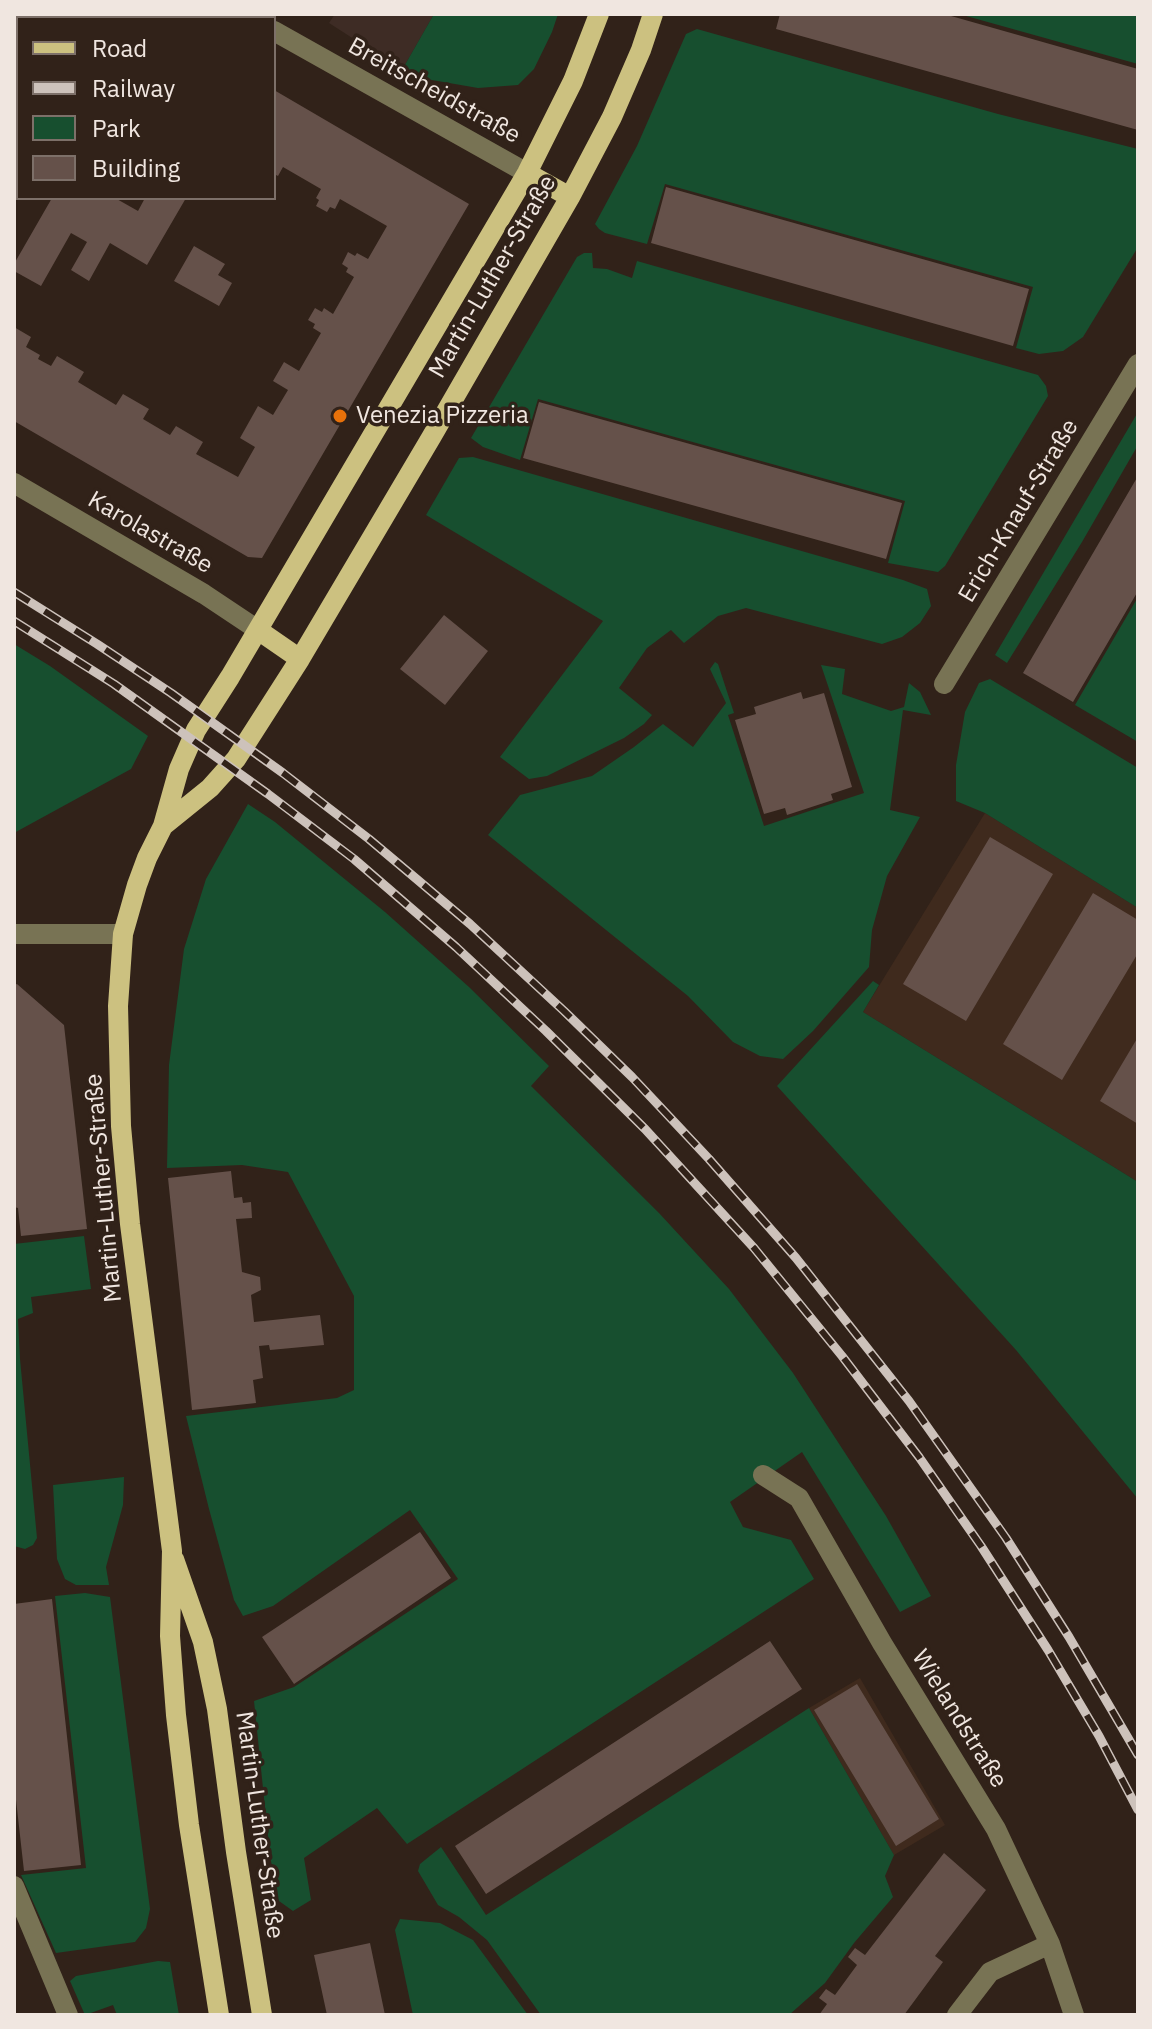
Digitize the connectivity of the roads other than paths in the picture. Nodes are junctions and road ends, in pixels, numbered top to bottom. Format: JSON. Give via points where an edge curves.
{"nodes":[{"id":1,"x":599,"y":14,"type":"edge"},
{"id":2,"x":653,"y":14,"type":"edge"},
{"id":3,"x":276,"y":32,"type":"edge"},
{"id":4,"x":527,"y":173,"type":"junction"},
{"id":5,"x":570,"y":197,"type":"junction"},
{"id":6,"x":1138,"y":364,"type":"edge"},
{"id":7,"x":14,"y":483,"type":"edge"},
{"id":8,"x":258,"y":630,"type":"junction"},
{"id":9,"x":300,"y":659,"type":"junction"},
{"id":10,"x":944,"y":684,"type":"dead end"},
{"id":11,"x":163,"y":826,"type":"junction"},
{"id":12,"x":14,"y":934,"type":"edge"},
{"id":13,"x":123,"y":934,"type":"junction"},
{"id":14,"x":763,"y":1475,"type":"dead end"},
{"id":15,"x":172,"y":1551,"type":"junction"},
{"id":16,"x":14,"y":1886,"type":"edge"},
{"id":17,"x":1050,"y":1944,"type":"junction"},
{"id":18,"x":68,"y":2015,"type":"edge"},
{"id":19,"x":219,"y":2015,"type":"edge"},
{"id":20,"x":262,"y":2015,"type":"edge"},
{"id":21,"x":957,"y":2015,"type":"edge"},
{"id":22,"x":1074,"y":2015,"type":"edge"}],
"edges":[{"from":1,"to":4,"type":"main road","name":"Martin-Luther-Straße"},
{"from":2,"to":5,"type":"main road","name":"Martin-Luther-Straße","via":[[612,117]]},
{"from":3,"to":4,"type":"street","name":"Breitscheidstraße"},
{"from":4,"to":5,"type":"main road"},
{"from":4,"to":8,"type":"main road","name":"Martin-Luther-Straße"},
{"from":5,"to":9,"type":"main road","name":"Martin-Luther-Straße"},
{"from":6,"to":10,"type":"street","name":"Erich-Knauf-Straße"},
{"from":7,"to":8,"type":"street","name":"Karolastraße"},
{"from":8,"to":9,"type":"main road"},
{"from":8,"to":11,"type":"main road","name":"Martin-Luther-Straße","via":[[196,730]]},
{"from":9,"to":11,"type":"main road","name":"Martin-Luther-Straße","via":[[236,759]]},
{"from":11,"to":13,"type":"main road","name":"Martin-Luther-Straße"},
{"from":12,"to":13,"type":"street"},
{"from":13,"to":15,"type":"main road","name":"Martin-Luther-Straße","via":[[118,1006],[121,1126]]},
{"from":14,"to":17,"type":"street","name":"Wielandstraße","via":[[799,1498],[996,1829]]},
{"from":15,"to":19,"type":"main road","name":"Martin-Luther-Straße","via":[[170,1636],[176,1715]]},
{"from":15,"to":20,"type":"main road","name":"Martin-Luther-Straße","via":[[203,1642],[217,1709]]},
{"from":16,"to":18,"type":"street"},
{"from":17,"to":21,"type":"street","via":[[990,1972]]},
{"from":17,"to":22,"type":"street","name":"Wielandstraße"}]}
